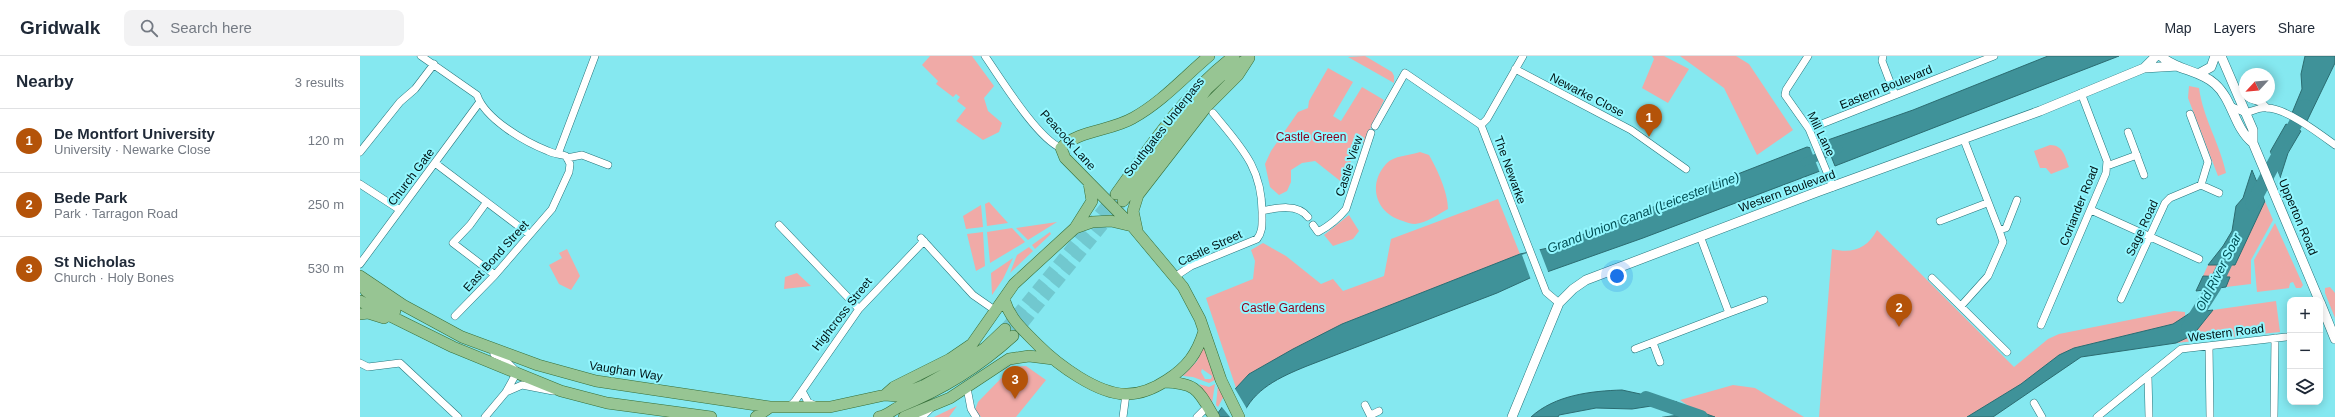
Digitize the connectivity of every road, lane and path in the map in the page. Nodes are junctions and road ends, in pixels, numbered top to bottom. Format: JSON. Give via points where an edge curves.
{"nodes":[{"id":1,"x":420,"y":56,"type":"edge"},
{"id":2,"x":595,"y":56,"type":"edge"},
{"id":3,"x":985,"y":56,"type":"edge"},
{"id":4,"x":1209,"y":56,"type":"edge"},
{"id":5,"x":1234,"y":56,"type":"edge"},
{"id":6,"x":1523,"y":56,"type":"edge"},
{"id":7,"x":1808,"y":56,"type":"edge"},
{"id":8,"x":1883,"y":56,"type":"edge"},
{"id":9,"x":2156,"y":56,"type":"edge"},
{"id":10,"x":2161,"y":56,"type":"edge"},
{"id":11,"x":2216,"y":56,"type":"edge"},
{"id":12,"x":2221,"y":56,"type":"edge"},
{"id":13,"x":1250,"y":57,"type":"edge"},
{"id":14,"x":1989,"y":57,"type":"edge"},
{"id":15,"x":434,"y":64,"type":"junction"},
{"id":16,"x":2179,"y":66,"type":"junction"},
{"id":17,"x":2144,"y":68,"type":"junction"},
{"id":18,"x":1515,"y":69,"type":"junction"},
{"id":19,"x":1405,"y":73,"type":"joint"},
{"id":20,"x":2200,"y":73,"type":"junction"},
{"id":21,"x":2239,"y":92,"type":"edge"},
{"id":22,"x":2081,"y":93,"type":"junction"},
{"id":23,"x":1895,"y":95,"type":"junction"},
{"id":24,"x":479,"y":103,"type":"junction"},
{"id":25,"x":2243,"y":104,"type":"edge"},
{"id":26,"x":2263,"y":104,"type":"edge"},
{"id":27,"x":2230,"y":106,"type":"junction"},
{"id":28,"x":2267,"y":108,"type":"junction"},
{"id":29,"x":1213,"y":113,"type":"dead end"},
{"id":30,"x":2246,"y":113,"type":"junction"},
{"id":31,"x":2190,"y":114,"type":"dead end"},
{"id":32,"x":1481,"y":125,"type":"junction"},
{"id":33,"x":1809,"y":129,"type":"junction"},
{"id":34,"x":2128,"y":132,"type":"dead end"},
{"id":35,"x":1964,"y":140,"type":"junction"},
{"id":36,"x":2253,"y":143,"type":"junction"},
{"id":37,"x":2335,"y":145,"type":"edge"},
{"id":38,"x":1061,"y":148,"type":"junction"},
{"id":39,"x":360,"y":152,"type":"edge"},
{"id":40,"x":558,"y":154,"type":"junction"},
{"id":41,"x":2137,"y":154,"type":"junction"},
{"id":42,"x":567,"y":158,"type":"junction"},
{"id":43,"x":435,"y":163,"type":"junction"},
{"id":44,"x":608,"y":165,"type":"dead end"},
{"id":45,"x":2107,"y":166,"type":"junction"},
{"id":46,"x":1686,"y":169,"type":"dead end"},
{"id":47,"x":2144,"y":175,"type":"dead end"},
{"id":48,"x":1089,"y":183,"type":"junction"},
{"id":49,"x":360,"y":184,"type":"edge"},
{"id":50,"x":2201,"y":185,"type":"junction"},
{"id":51,"x":1833,"y":187,"type":"junction"},
{"id":52,"x":2219,"y":193,"type":"dead end"},
{"id":53,"x":2017,"y":200,"type":"dead end"},
{"id":54,"x":486,"y":203,"type":"junction"},
{"id":55,"x":1987,"y":203,"type":"junction"},
{"id":56,"x":400,"y":210,"type":"junction"},
{"id":57,"x":2091,"y":210,"type":"junction"},
{"id":58,"x":1262,"y":211,"type":"junction"},
{"id":59,"x":1308,"y":217,"type":"dead end"},
{"id":60,"x":1940,"y":221,"type":"dead end"},
{"id":61,"x":779,"y":225,"type":"dead end"},
{"id":62,"x":1313,"y":225,"type":"dead end"},
{"id":63,"x":1075,"y":228,"type":"junction"},
{"id":64,"x":1135,"y":230,"type":"junction"},
{"id":65,"x":1999,"y":230,"type":"junction"},
{"id":66,"x":529,"y":234,"type":"junction"},
{"id":67,"x":1700,"y":236,"type":"junction"},
{"id":68,"x":2150,"y":236,"type":"junction"},
{"id":69,"x":2199,"y":258,"type":"dead end"},
{"id":70,"x":360,"y":264,"type":"edge"},
{"id":71,"x":495,"y":275,"type":"junction"},
{"id":72,"x":360,"y":276,"type":"edge"},
{"id":73,"x":1176,"y":276,"type":"junction"},
{"id":74,"x":1932,"y":278,"type":"dead end"},
{"id":75,"x":360,"y":282,"type":"edge"},
{"id":76,"x":2318,"y":297,"type":"edge"},
{"id":77,"x":1004,"y":299,"type":"junction"},
{"id":78,"x":2121,"y":299,"type":"dead end"},
{"id":79,"x":1764,"y":300,"type":"dead end"},
{"id":80,"x":362,"y":302,"type":"edge"},
{"id":81,"x":1559,"y":303,"type":"junction"},
{"id":82,"x":1961,"y":306,"type":"junction"},
{"id":83,"x":859,"y":309,"type":"junction"},
{"id":84,"x":2323,"y":309,"type":"edge"},
{"id":85,"x":996,"y":311,"type":"junction"},
{"id":86,"x":1729,"y":313,"type":"junction"},
{"id":87,"x":360,"y":314,"type":"edge"},
{"id":88,"x":455,"y":316,"type":"dead end"},
{"id":89,"x":1014,"y":322,"type":"junction"},
{"id":90,"x":407,"y":324,"type":"junction"},
{"id":91,"x":2041,"y":325,"type":"dead end"},
{"id":92,"x":1204,"y":331,"type":"junction"},
{"id":93,"x":462,"y":337,"type":"junction"},
{"id":94,"x":2286,"y":337,"type":"dead end"},
{"id":95,"x":435,"y":338,"type":"junction"},
{"id":96,"x":2275,"y":338,"type":"junction"},
{"id":97,"x":2335,"y":339,"type":"edge"},
{"id":98,"x":1653,"y":343,"type":"junction"},
{"id":99,"x":2209,"y":346,"type":"junction"},
{"id":100,"x":1635,"y":349,"type":"dead end"},
{"id":101,"x":2007,"y":352,"type":"dead end"},
{"id":102,"x":1053,"y":359,"type":"junction"},
{"id":103,"x":1660,"y":362,"type":"dead end"},
{"id":104,"x":360,"y":363,"type":"edge"},
{"id":105,"x":517,"y":372,"type":"junction"},
{"id":106,"x":2148,"y":376,"type":"junction"},
{"id":107,"x":1164,"y":382,"type":"junction"},
{"id":108,"x":967,"y":388,"type":"junction"},
{"id":109,"x":561,"y":391,"type":"junction"},
{"id":110,"x":802,"y":391,"type":"junction"},
{"id":111,"x":506,"y":392,"type":"junction"},
{"id":112,"x":1126,"y":394,"type":"junction"},
{"id":113,"x":885,"y":395,"type":"junction"},
{"id":114,"x":2034,"y":403,"type":"dead end"},
{"id":115,"x":1364,"y":405,"type":"dead end"},
{"id":116,"x":770,"y":407,"type":"junction"},
{"id":117,"x":789,"y":407,"type":"junction"},
{"id":118,"x":931,"y":407,"type":"junction"},
{"id":119,"x":818,"y":408,"type":"junction"},
{"id":120,"x":1379,"y":411,"type":"dead end"},
{"id":121,"x":1211,"y":413,"type":"edge"},
{"id":122,"x":887,"y":416,"type":"edge"},
{"id":123,"x":1371,"y":416,"type":"edge"},
{"id":124,"x":458,"y":417,"type":"edge"},
{"id":125,"x":485,"y":417,"type":"edge"},
{"id":126,"x":711,"y":417,"type":"edge"},
{"id":127,"x":756,"y":417,"type":"edge"},
{"id":128,"x":904,"y":417,"type":"edge"},
{"id":129,"x":922,"y":417,"type":"edge"},
{"id":130,"x":976,"y":417,"type":"edge"},
{"id":131,"x":1123,"y":417,"type":"edge"},
{"id":132,"x":1197,"y":417,"type":"edge"},
{"id":133,"x":1239,"y":417,"type":"edge"},
{"id":134,"x":1512,"y":417,"type":"edge"},
{"id":135,"x":2042,"y":417,"type":"edge"},
{"id":136,"x":2098,"y":417,"type":"edge"},
{"id":137,"x":2149,"y":417,"type":"edge"},
{"id":138,"x":2210,"y":417,"type":"edge"},
{"id":139,"x":2274,"y":417,"type":"edge"}],
"edges":[{"from":1,"to":15,"type":"street"},
{"from":2,"to":40,"type":"street"},
{"from":3,"to":38,"type":"street","name":"Peacock Lane","via":[[1040,132]]},
{"from":4,"to":38,"type":"main road","via":[[1149,108],[1121,124],[1068,140]]},
{"from":5,"to":13,"type":"main road","name":"Southgates Underpass","via":[[1202,82],[1184,101],[1119,198],[1208,89],[1221,76]]},
{"from":6,"to":18,"type":"street"},
{"from":7,"to":33,"type":"street","name":"Mill Lane","via":[[1785,93]]},
{"from":8,"to":23,"type":"street","via":[[1882,61]]},
{"from":9,"to":17,"type":"street","name":"Western Boulevard"},
{"from":10,"to":16,"type":"street","name":"Upperton Road"},
{"from":11,"to":20,"type":"street","via":[[2211,66]]},
{"from":12,"to":21,"type":"street","name":"Upperton Road"},
{"from":13,"to":64,"type":"main road","via":[[1238,75],[1207,106],[1138,195],[1133,211]]},
{"from":14,"to":23,"type":"street","name":"Eastern Boulevard"},
{"from":15,"to":24,"type":"street","via":[[476,95]]},
{"from":15,"to":39,"type":"street"},
{"from":16,"to":17,"type":"street","name":"Western Boulevard"},
{"from":16,"to":20,"type":"street","name":"Upperton Road"},
{"from":17,"to":22,"type":"street","name":"Western Boulevard"},
{"from":18,"to":32,"type":"street","via":[[1487,119]]},
{"from":18,"to":46,"type":"street","name":"Newarke Close","via":[[1631,130]]},
{"from":19,"to":32,"type":"street","name":"The Newarke"},
{"from":19,"to":62,"type":"street","name":"Castle View","via":[[1373,130],[1346,209],[1318,232]]},
{"from":20,"to":27,"type":"street","name":"Upperton Road","via":[[2217,85]]},
{"from":22,"to":35,"type":"street","name":"Western Boulevard"},
{"from":22,"to":45,"type":"street","name":"Coriander Road"},
{"from":23,"to":33,"type":"street","name":"Eastern Boulevard"},
{"from":24,"to":40,"type":"street","via":[[512,132],[547,151]]},
{"from":24,"to":43,"type":"street","name":"Church Gate"},
{"from":25,"to":30,"type":"street","name":"Upperton Road"},
{"from":26,"to":28,"type":"street"},
{"from":27,"to":30,"type":"street"},
{"from":27,"to":36,"type":"street","name":"Upperton Road","via":[[2244,136]]},
{"from":28,"to":30,"type":"street"},
{"from":28,"to":37,"type":"street","via":[[2312,128]]},
{"from":29,"to":58,"type":"street","name":"Castle Street","via":[[1253,164],[1259,184]]},
{"from":30,"to":36,"type":"street","name":"Upperton Road","via":[[2253,130]]},
{"from":31,"to":50,"type":"street","via":[[2208,162]]},
{"from":32,"to":81,"type":"street","name":"The Newarke","via":[[1542,283],[1546,292]]},
{"from":33,"to":51,"type":"street","name":"Mill Lane"},
{"from":34,"to":41,"type":"street"},
{"from":35,"to":51,"type":"street","name":"Western Boulevard"},
{"from":35,"to":55,"type":"street"},
{"from":36,"to":76,"type":"street","name":"Upperton Road"},
{"from":38,"to":48,"type":"main road","name":"Peacock Lane","via":[[1065,158]]},
{"from":40,"to":42,"type":"street"},
{"from":41,"to":45,"type":"street"},
{"from":41,"to":47,"type":"street"},
{"from":42,"to":44,"type":"street","via":[[582,155]]},
{"from":42,"to":66,"type":"street","name":"East Bond Street","via":[[570,172],[552,209],[544,221]]},
{"from":43,"to":54,"type":"street"},
{"from":43,"to":56,"type":"street","name":"Church Gate"},
{"from":45,"to":57,"type":"street","name":"Coriander Road","via":[[2105,178]]},
{"from":48,"to":63,"type":"main road","via":[[1092,201]]},
{"from":48,"to":64,"type":"main road","name":"Peacock Lane"},
{"from":49,"to":56,"type":"street"},
{"from":50,"to":52,"type":"street"},
{"from":50,"to":68,"type":"street","name":"Sage Road","via":[[2170,198],[2165,203]]},
{"from":51,"to":67,"type":"street","name":"Western Boulevard"},
{"from":53,"to":65,"type":"street","via":[[2006,228]]},
{"from":54,"to":66,"type":"street"},
{"from":54,"to":71,"type":"street","via":[[453,243]]},
{"from":55,"to":60,"type":"street"},
{"from":55,"to":65,"type":"street"},
{"from":56,"to":70,"type":"street","name":"Church Gate"},
{"from":57,"to":68,"type":"street"},
{"from":57,"to":91,"type":"street","name":"Coriander Road"},
{"from":58,"to":59,"type":"street","via":[[1283,207],[1303,212]]},
{"from":58,"to":73,"type":"street","name":"Castle Street","via":[[1261,230],[1257,238],[1191,266]]},
{"from":61,"to":83,"type":"street"},
{"from":63,"to":64,"type":"main road","via":[[1102,221]]},
{"from":63,"to":77,"type":"main road","via":[[1014,284]]},
{"from":64,"to":73,"type":"main road","name":"Peacock Lane"},
{"from":65,"to":82,"type":"street","via":[[2003,242],[1988,276]]},
{"from":66,"to":71,"type":"street","name":"East Bond Street"},
{"from":67,"to":81,"type":"street","name":"Western Boulevard","via":[[1586,280]]},
{"from":67,"to":86,"type":"street"},
{"from":68,"to":69,"type":"street"},
{"from":68,"to":78,"type":"street","name":"Sage Road"},
{"from":71,"to":88,"type":"street","name":"East Bond Street"},
{"from":72,"to":93,"type":"main road","name":"Vaughan Way","via":[[403,305]]},
{"from":73,"to":92,"type":"main road","name":"Peacock Lane","via":[[1195,307]]},
{"from":74,"to":82,"type":"street"},
{"from":75,"to":95,"type":"main road","via":[[366,291]]},
{"from":77,"to":85,"type":"main road"},
{"from":77,"to":89,"type":"main road"},
{"from":79,"to":86,"type":"street"},
{"from":80,"to":90,"type":"main road"},
{"from":81,"to":134,"type":"street","name":"Western Boulevard"},
{"from":82,"to":101,"type":"street"},
{"from":83,"to":85,"type":"street","name":"Highcross Street","via":[[922,239],[973,295]]},
{"from":83,"to":110,"type":"street","name":"Highcross Street"},
{"from":84,"to":97,"type":"street","name":"Upperton Road"},
{"from":85,"to":89,"type":"main road"},
{"from":85,"to":113,"type":"main road","via":[[966,349]]},
{"from":86,"to":98,"type":"street"},
{"from":87,"to":90,"type":"main road","via":[[368,313]]},
{"from":89,"to":102,"type":"main road"},
{"from":90,"to":95,"type":"main road"},
{"from":92,"to":107,"type":"main road","via":[[1197,350],[1188,363]]},
{"from":92,"to":133,"type":"main road","name":"Peacock Lane","via":[[1227,393]]},
{"from":93,"to":105,"type":"street","via":[[503,358]]},
{"from":93,"to":116,"type":"main road","name":"Vaughan Way","via":[[538,365],[596,381]]},
{"from":94,"to":96,"type":"street","name":"Western Road"},
{"from":95,"to":105,"type":"main road","via":[[453,348]]},
{"from":96,"to":99,"type":"street","name":"Western Road"},
{"from":96,"to":139,"type":"street"},
{"from":98,"to":100,"type":"street"},
{"from":98,"to":103,"type":"street"},
{"from":99,"to":106,"type":"street","name":"Western Road","via":[[2181,349]]},
{"from":99,"to":138,"type":"street"},
{"from":102,"to":108,"type":"main road","via":[[1016,357],[1002,363]]},
{"from":102,"to":112,"type":"main road","via":[[1101,387]]},
{"from":104,"to":124,"type":"street","via":[[368,367],[400,363]]},
{"from":105,"to":109,"type":"main road"},
{"from":105,"to":111,"type":"street"},
{"from":106,"to":136,"type":"street","name":"Western Road"},
{"from":106,"to":137,"type":"street"},
{"from":107,"to":112,"type":"main road","via":[[1150,390]]},
{"from":107,"to":121,"type":"main road","via":[[1190,385],[1198,392]]},
{"from":108,"to":118,"type":"main road"},
{"from":108,"to":130,"type":"street","via":[[971,409]]},
{"from":109,"to":111,"type":"street","via":[[540,390],[522,384]]},
{"from":109,"to":126,"type":"main road","via":[[644,409]]},
{"from":110,"to":117,"type":"street","name":"Highcross Street"},
{"from":110,"to":119,"type":"street","via":[[808,402]]},
{"from":111,"to":125,"type":"street"},
{"from":112,"to":131,"type":"street"},
{"from":113,"to":119,"type":"main road","name":"Vaughan Way","via":[[859,403]]},
{"from":113,"to":122,"type":"main road","via":[[897,396],[941,377],[1009,332],[961,378],[929,395],[898,407]]},
{"from":114,"to":135,"type":"street"},
{"from":115,"to":123,"type":"street"},
{"from":116,"to":117,"type":"main road","name":"Vaughan Way"},
{"from":116,"to":127,"type":"main road"},
{"from":117,"to":119,"type":"main road","name":"Vaughan Way"},
{"from":118,"to":128,"type":"main road"},
{"from":118,"to":129,"type":"street"},
{"from":120,"to":123,"type":"street"},
{"from":121,"to":132,"type":"street"}]}
